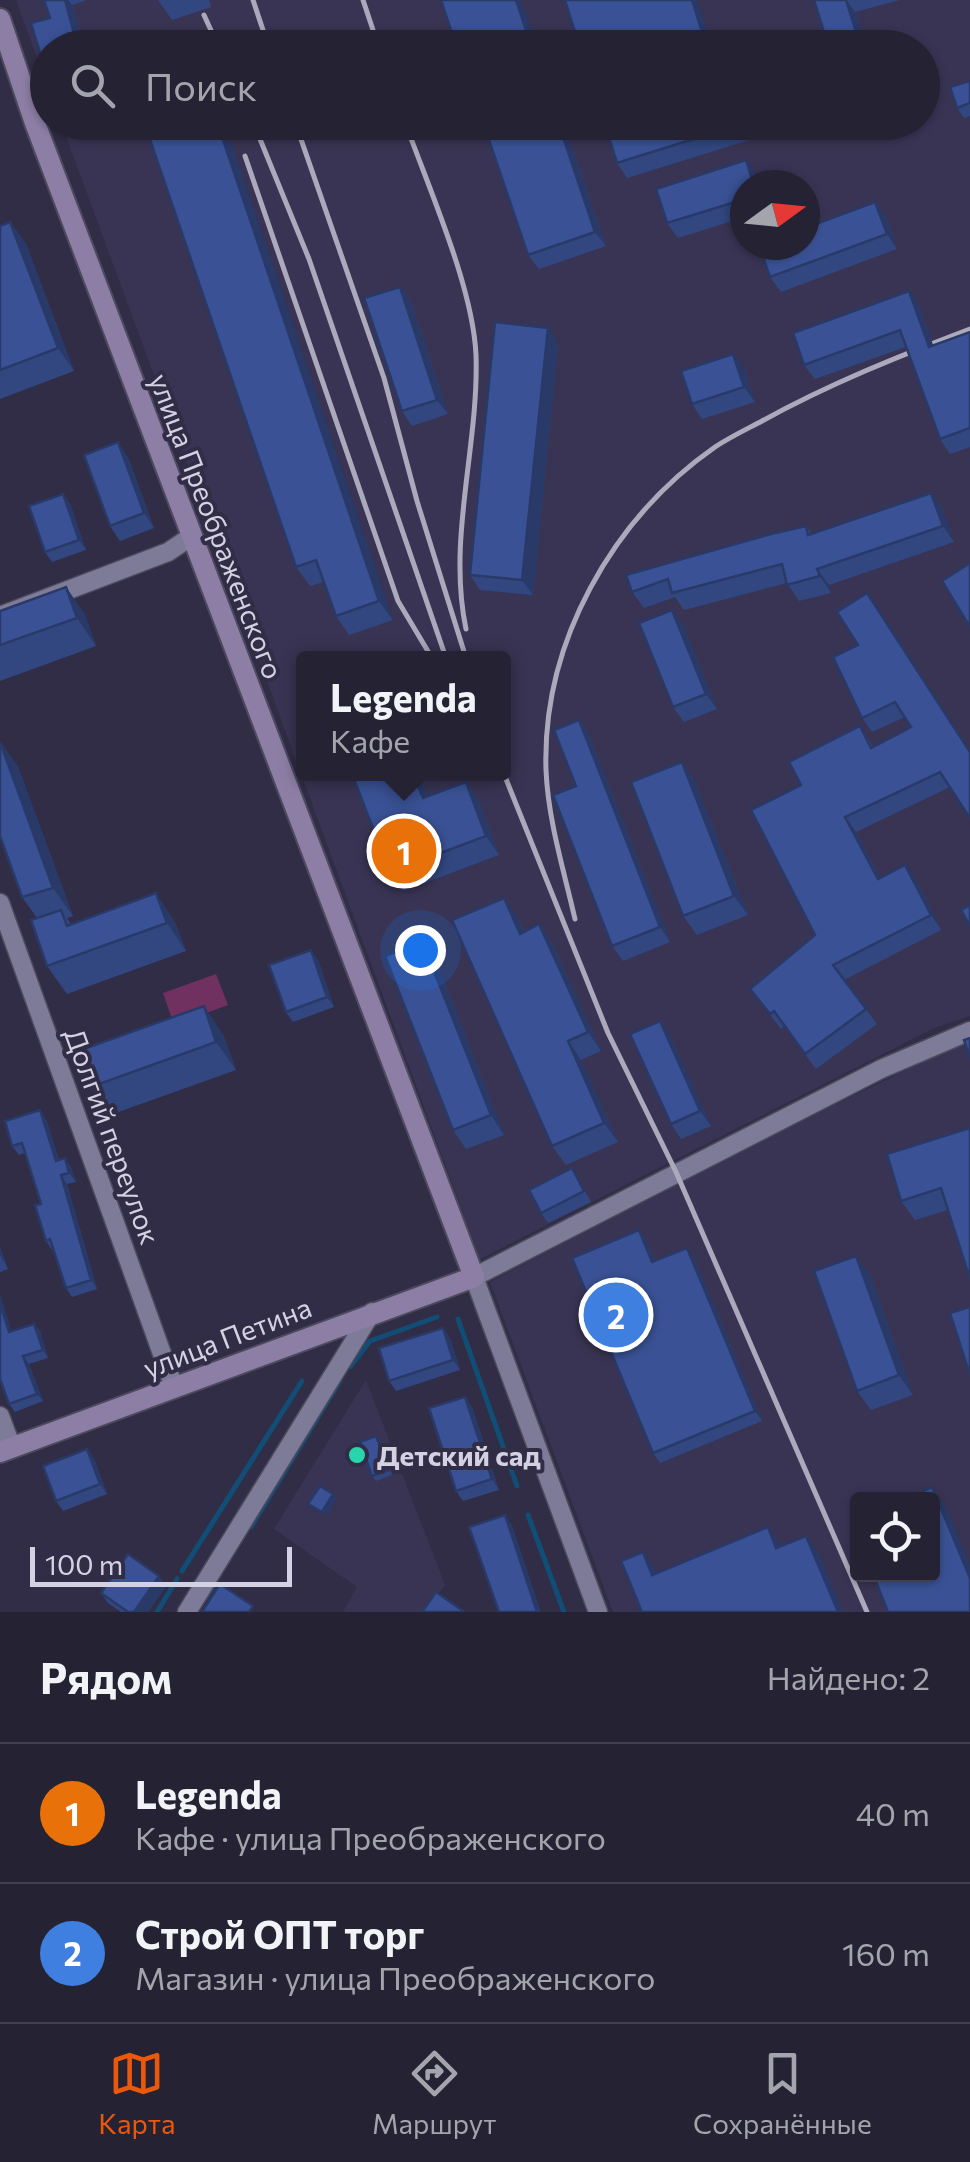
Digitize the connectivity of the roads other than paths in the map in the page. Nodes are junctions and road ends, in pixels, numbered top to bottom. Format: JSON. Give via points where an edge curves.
{"nodes":[{"id":1,"x":0,"y":19,"type":"edge"},
{"id":2,"x":30,"y":108,"type":"edge"},
{"id":3,"x":41,"y":140,"type":"edge"},
{"id":4,"x":192,"y":536,"type":"junction"},
{"id":5,"x":0,"y":616,"type":"edge"},
{"id":6,"x":0,"y":903,"type":"edge"},
{"id":7,"x":970,"y":1031,"type":"edge"},
{"id":8,"x":474,"y":1277,"type":"junction"},
{"id":9,"x":372,"y":1312,"type":"junction"},
{"id":10,"x":174,"y":1387,"type":"junction"},
{"id":11,"x":0,"y":1416,"type":"edge"},
{"id":12,"x":6,"y":1450,"type":"edge"},
{"id":13,"x":186,"y":1612,"type":"edge"},
{"id":14,"x":598,"y":1612,"type":"edge"}],
"edges":[{"from":1,"to":2,"type":"street","name":"улица Преображенского"},
{"from":3,"to":4,"type":"street","name":"улица Преображенского"},
{"from":4,"to":5,"type":"street","via":[[168,552]]},
{"from":4,"to":8,"type":"street","name":"улица Преображенского"},
{"from":6,"to":10,"type":"street","name":"Долгий переулок"},
{"from":7,"to":8,"type":"street","via":[[881,1068]]},
{"from":8,"to":9,"type":"street","name":"улица Петина"},
{"from":8,"to":14,"type":"street","name":"улица Преображенского"},
{"from":9,"to":10,"type":"street","name":"улица Петина"},
{"from":9,"to":13,"type":"street"},
{"from":10,"to":12,"type":"street","name":"улица Петина"},
{"from":11,"to":12,"type":"street"}]}
